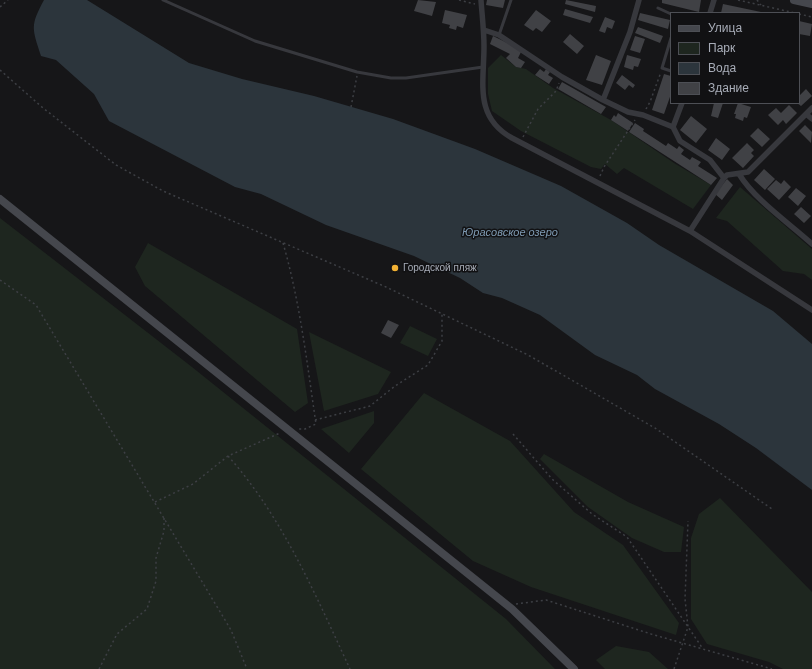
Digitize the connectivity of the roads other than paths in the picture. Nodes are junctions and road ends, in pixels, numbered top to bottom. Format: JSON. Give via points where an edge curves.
{"nodes":[{"id":1,"x":164,"y":0,"type":"edge"},
{"id":2,"x":511,"y":0,"type":"edge"},
{"id":3,"x":640,"y":0,"type":"edge"},
{"id":4,"x":714,"y":0,"type":"edge"},
{"id":5,"x":794,"y":0,"type":"edge"},
{"id":6,"x":481,"y":2,"type":"edge"},
{"id":7,"x":812,"y":4,"type":"edge"},
{"id":8,"x":658,"y":8,"type":"dead end"},
{"id":9,"x":710,"y":12,"type":"edge"},
{"id":10,"x":670,"y":14,"type":"edge"},
{"id":11,"x":484,"y":30,"type":"junction"},
{"id":12,"x":499,"y":35,"type":"junction"},
{"id":13,"x":670,"y":41,"type":"edge"},
{"id":14,"x":483,"y":67,"type":"junction"},
{"id":15,"x":670,"y":71,"type":"edge"},
{"id":16,"x":603,"y":100,"type":"junction"},
{"id":17,"x":682,"y":104,"type":"edge"},
{"id":18,"x":812,"y":108,"type":"edge"},
{"id":19,"x":806,"y":114,"type":"junction"},
{"id":20,"x":812,"y":119,"type":"edge"},
{"id":21,"x":673,"y":127,"type":"junction"},
{"id":22,"x":739,"y":174,"type":"junction"},
{"id":23,"x":724,"y":178,"type":"junction"},
{"id":24,"x":0,"y":199,"type":"edge"},
{"id":25,"x":690,"y":231,"type":"junction"},
{"id":26,"x":812,"y":244,"type":"edge"},
{"id":27,"x":812,"y":310,"type":"edge"},
{"id":28,"x":574,"y":669,"type":"edge"}],
"edges":[{"from":1,"to":14,"type":"lane","via":[[255,41],[357,72],[406,78]]},
{"from":2,"to":12,"type":"lane"},
{"from":3,"to":16,"type":"street"},
{"from":4,"to":9,"type":"street"},
{"from":5,"to":7,"type":"main road"},
{"from":6,"to":11,"type":"street"},
{"from":8,"to":10,"type":"lane"},
{"from":11,"to":12,"type":"street"},
{"from":11,"to":14,"type":"street"},
{"from":12,"to":16,"type":"street","via":[[562,77]]},
{"from":13,"to":15,"type":"lane","via":[[662,68]]},
{"from":14,"to":25,"type":"street","via":[[483,97],[490,119],[496,128]]},
{"from":16,"to":21,"type":"street"},
{"from":17,"to":21,"type":"street"},
{"from":18,"to":19,"type":"street"},
{"from":19,"to":20,"type":"street"},
{"from":19,"to":22,"type":"street","via":[[748,172]]},
{"from":21,"to":23,"type":"street","via":[[680,141],[710,160]]},
{"from":22,"to":23,"type":"street","via":[[727,175]]},
{"from":22,"to":26,"type":"street","via":[[745,184]]},
{"from":23,"to":25,"type":"street"},
{"from":24,"to":28,"type":"main road","via":[[506,605]]},
{"from":25,"to":27,"type":"street"}]}
